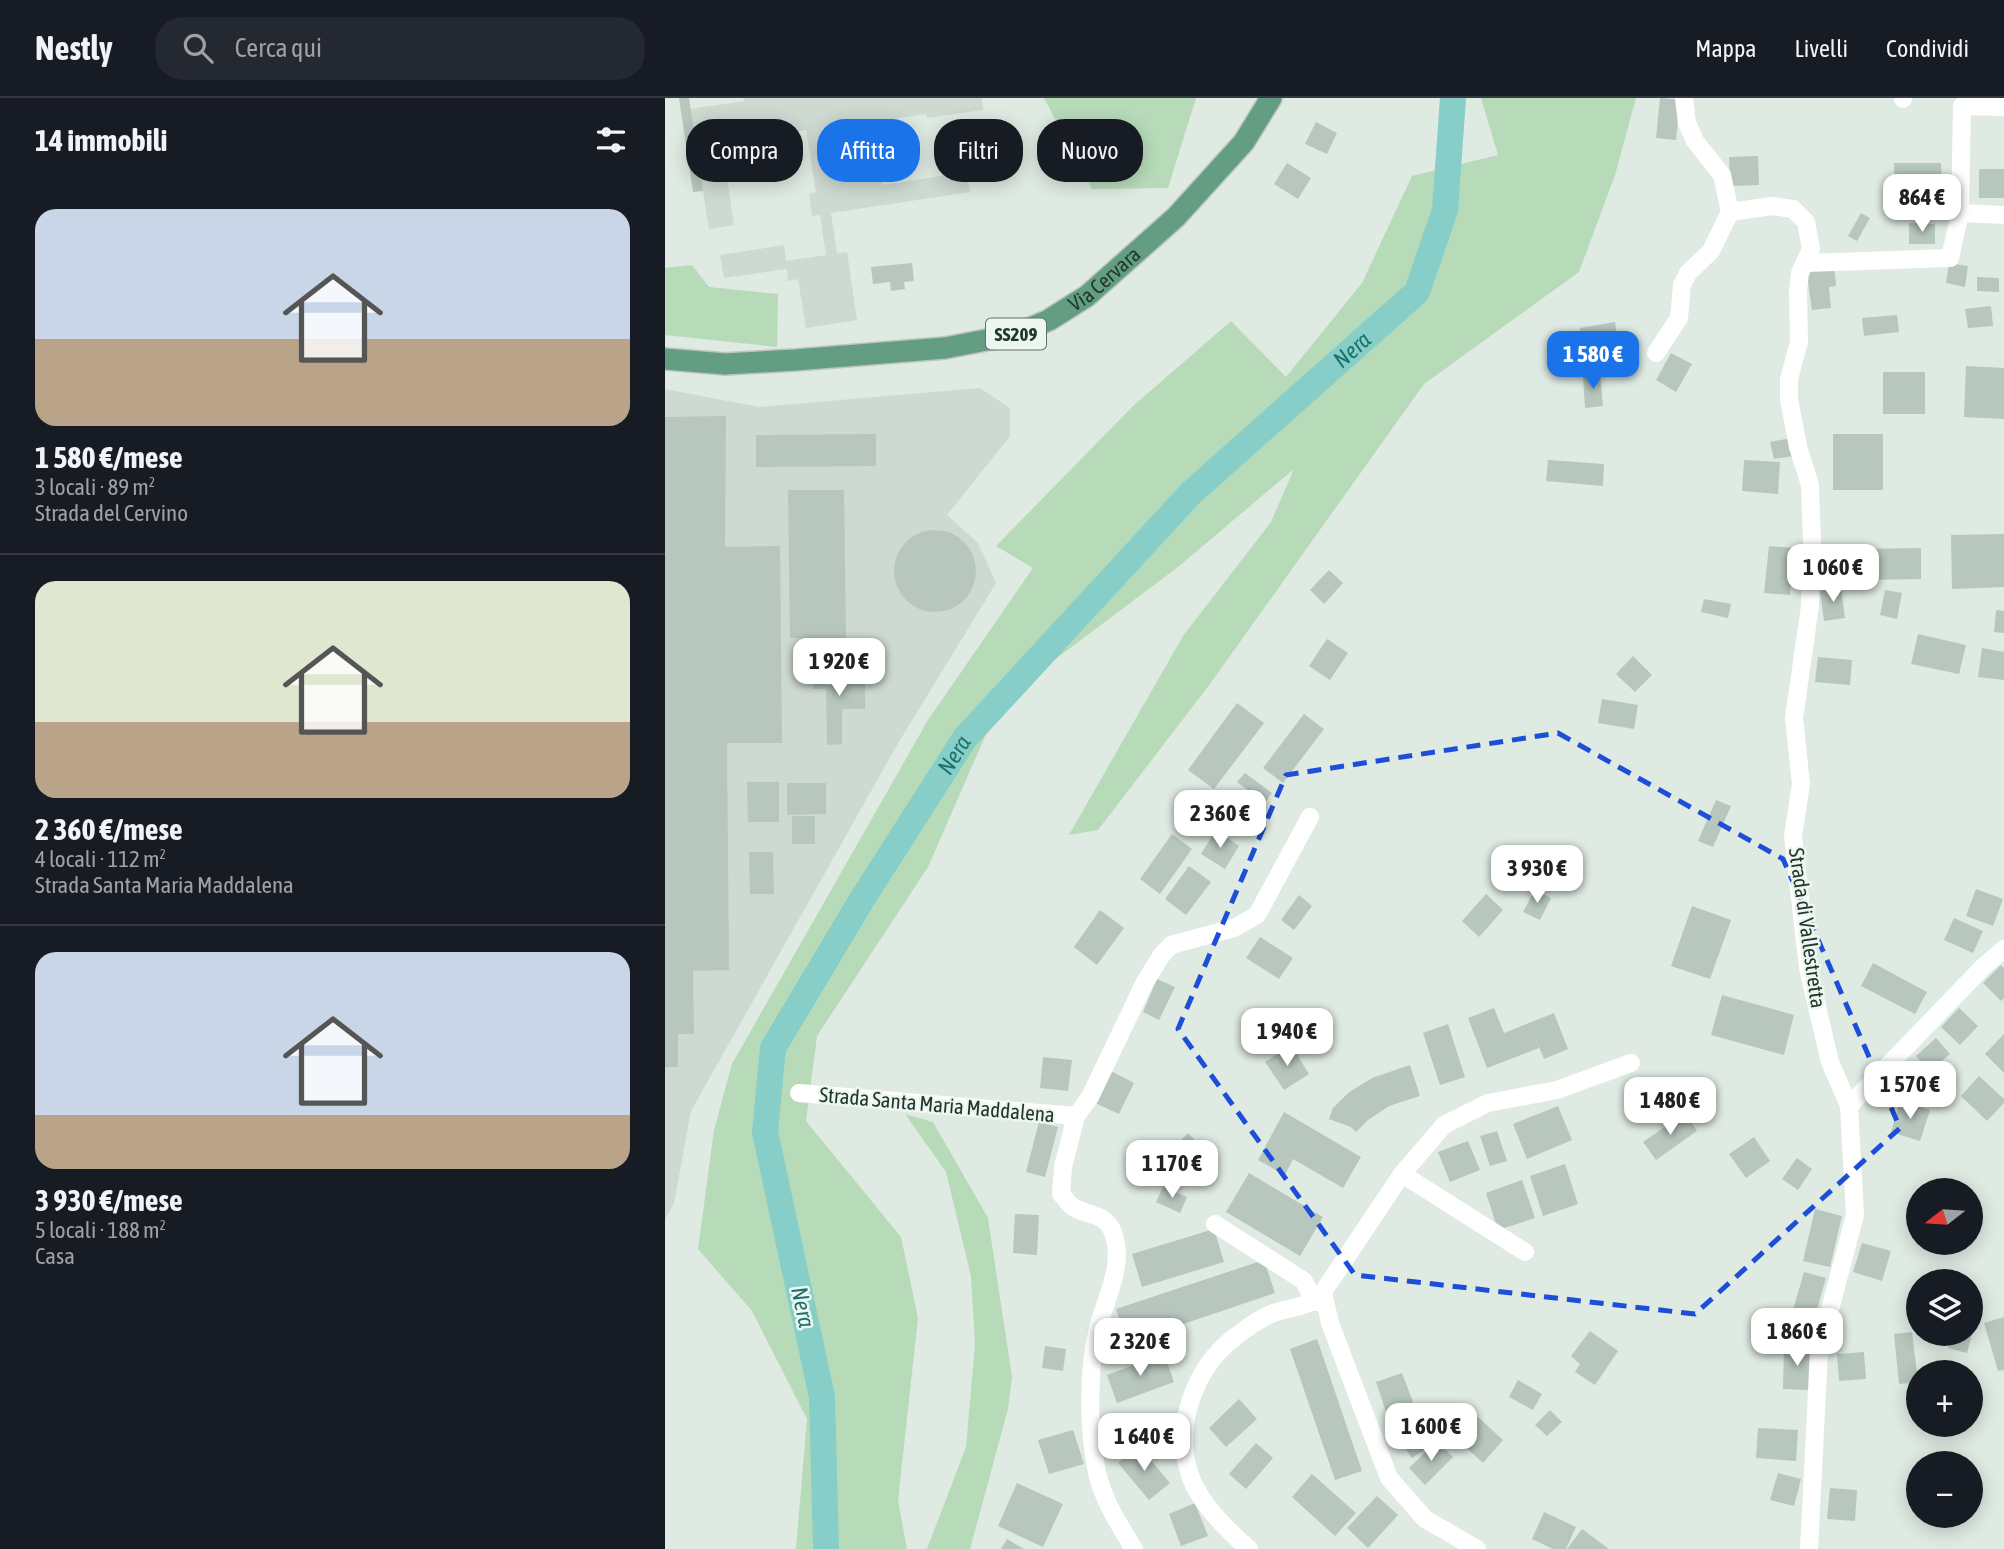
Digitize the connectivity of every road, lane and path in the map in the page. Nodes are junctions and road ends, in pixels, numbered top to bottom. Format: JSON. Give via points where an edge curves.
{"nodes":[{"id":1,"x":1271,"y":98,"type":"edge"},
{"id":2,"x":1684,"y":98,"type":"edge"},
{"id":3,"x":2004,"y":107,"type":"edge"},
{"id":4,"x":1730,"y":212,"type":"junction"},
{"id":5,"x":1960,"y":213,"type":"junction"},
{"id":6,"x":2004,"y":215,"type":"edge"},
{"id":7,"x":1806,"y":263,"type":"junction"},
{"id":8,"x":1656,"y":354,"type":"dead end"},
{"id":9,"x":665,"y":359,"type":"edge"},
{"id":10,"x":1310,"y":817,"type":"dead end"},
{"id":11,"x":2004,"y":949,"type":"edge"},
{"id":12,"x":1631,"y":1063,"type":"dead end"},
{"id":13,"x":799,"y":1093,"type":"dead end"},
{"id":14,"x":1849,"y":1106,"type":"junction"},
{"id":15,"x":1076,"y":1116,"type":"junction"},
{"id":16,"x":1402,"y":1174,"type":"junction"},
{"id":17,"x":1215,"y":1224,"type":"dead end"},
{"id":18,"x":1525,"y":1252,"type":"dead end"},
{"id":19,"x":1319,"y":1297,"type":"junction"},
{"id":20,"x":1134,"y":1549,"type":"edge"},
{"id":21,"x":1249,"y":1549,"type":"edge"},
{"id":22,"x":1478,"y":1549,"type":"edge"},
{"id":23,"x":1809,"y":1549,"type":"edge"}],
"edges":[{"from":1,"to":9,"type":"main road","name":"Via Cervara","number":"SS209","via":[[1244,142],[1177,217],[1087,296],[1017,334],[945,348],[795,360],[725,364]]},
{"from":2,"to":4,"type":"street","via":[[1687,123],[1722,176]]},
{"from":3,"to":5,"type":"street","via":[[1962,106]]},
{"from":4,"to":7,"type":"street","name":"Strada di Vallestretta","via":[[1772,206],[1793,209],[1806,222],[1811,248]]},
{"from":4,"to":8,"type":"street","via":[[1711,251],[1688,273],[1682,285],[1679,318]]},
{"from":5,"to":6,"type":"street"},
{"from":5,"to":7,"type":"street","via":[[1949,258]]},
{"from":7,"to":14,"type":"street","name":"Strada di Vallestretta","via":[[1800,272],[1799,342],[1789,379],[1789,400],[1809,485],[1812,541],[1810,606],[1794,718],[1801,784],[1793,836],[1808,968],[1830,1062]]},
{"from":10,"to":15,"type":"street","name":"Strada Santa Maria Maddalena","via":[[1257,915],[1234,928],[1171,945],[1161,956]]},
{"from":11,"to":14,"type":"street"},
{"from":12,"to":16,"type":"street","via":[[1557,1090],[1488,1103],[1444,1125]]},
{"from":13,"to":15,"type":"street","name":"Strada Santa Maria Maddalena"},
{"from":14,"to":23,"type":"street","name":"Strada di Vallestretta","via":[[1854,1215],[1819,1351]]},
{"from":15,"to":20,"type":"street","name":"Strada Santa Maria Maddalena","via":[[1061,1194],[1073,1208],[1098,1215],[1110,1226],[1115,1240],[1113,1285],[1098,1328],[1091,1374],[1095,1468],[1108,1506]]},
{"from":16,"to":18,"type":"street"},
{"from":16,"to":19,"type":"street"},
{"from":17,"to":19,"type":"street","via":[[1304,1281]]},
{"from":19,"to":21,"type":"street","via":[[1270,1314],[1234,1338],[1206,1364],[1191,1396],[1183,1435],[1190,1475],[1208,1507]]},
{"from":19,"to":22,"type":"street","via":[[1389,1478],[1425,1519]]}]}
